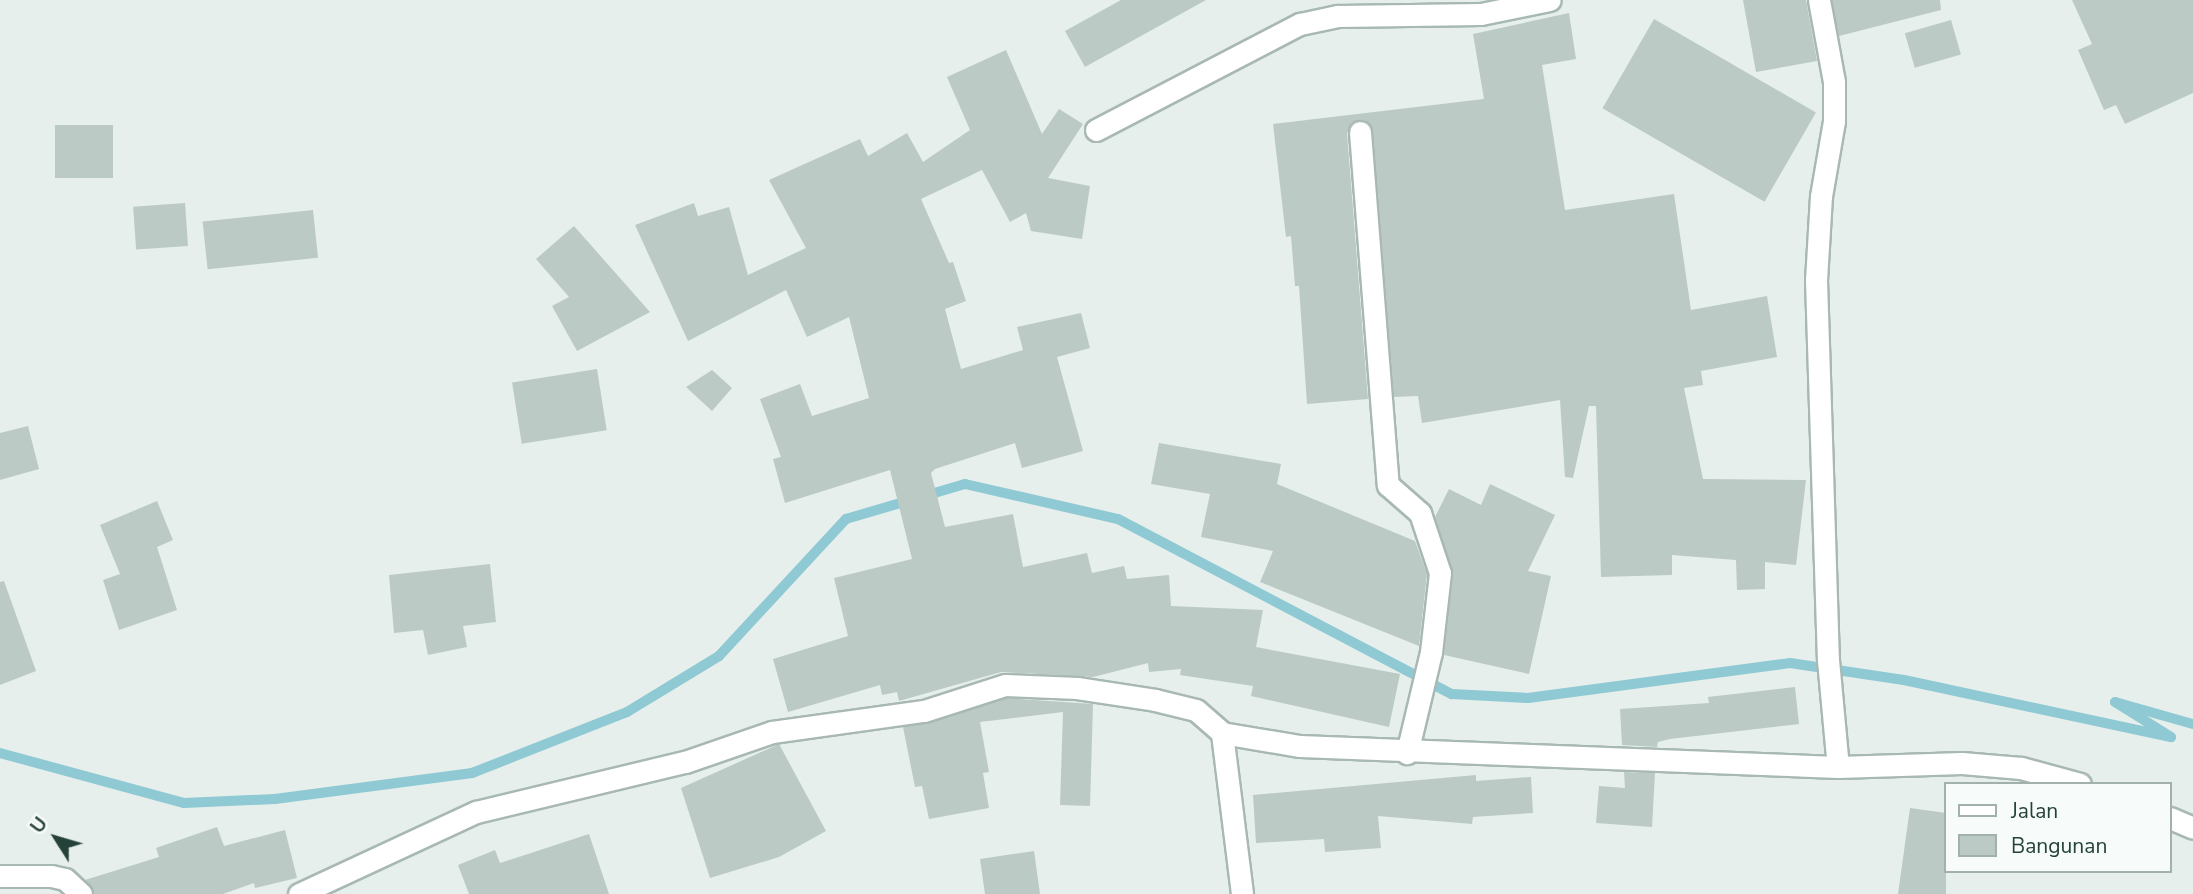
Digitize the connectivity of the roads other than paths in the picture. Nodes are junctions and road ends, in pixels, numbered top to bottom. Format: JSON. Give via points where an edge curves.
{"nodes":[{"id":1,"x":1550,"y":0,"type":"edge"},
{"id":2,"x":1819,"y":0,"type":"edge"},
{"id":3,"x":1096,"y":130,"type":"dead end"},
{"id":4,"x":1360,"y":132,"type":"dead end"},
{"id":5,"x":1222,"y":733,"type":"junction"},
{"id":6,"x":1407,"y":753,"type":"junction"},
{"id":7,"x":1838,"y":768,"type":"junction"},
{"id":8,"x":2073,"y":782,"type":"edge"},
{"id":9,"x":2172,"y":819,"type":"edge"},
{"id":10,"x":2193,"y":828,"type":"edge"},
{"id":11,"x":0,"y":876,"type":"edge"},
{"id":12,"x":81,"y":894,"type":"edge"},
{"id":13,"x":299,"y":894,"type":"edge"},
{"id":14,"x":1242,"y":894,"type":"edge"}],
"edges":[{"from":1,"to":3,"type":"street","via":[[1481,14],[1338,16],[1300,24]]},
{"from":2,"to":7,"type":"street","via":[[1834,82],[1835,121],[1821,196],[1816,280],[1828,660]]},
{"from":4,"to":6,"type":"street","via":[[1388,485],[1420,513],[1440,573],[1431,652]]},
{"from":5,"to":6,"type":"street","via":[[1300,746]]},
{"from":5,"to":13,"type":"street","via":[[1196,710],[1155,700],[1077,688],[1005,685],[924,711],[772,732],[685,762],[476,812]]},
{"from":5,"to":14,"type":"street"},
{"from":6,"to":7,"type":"street"},
{"from":7,"to":8,"type":"street","via":[[1962,763],[2021,768]]},
{"from":9,"to":10,"type":"street"},
{"from":11,"to":12,"type":"street","via":[[65,879]]}]}
